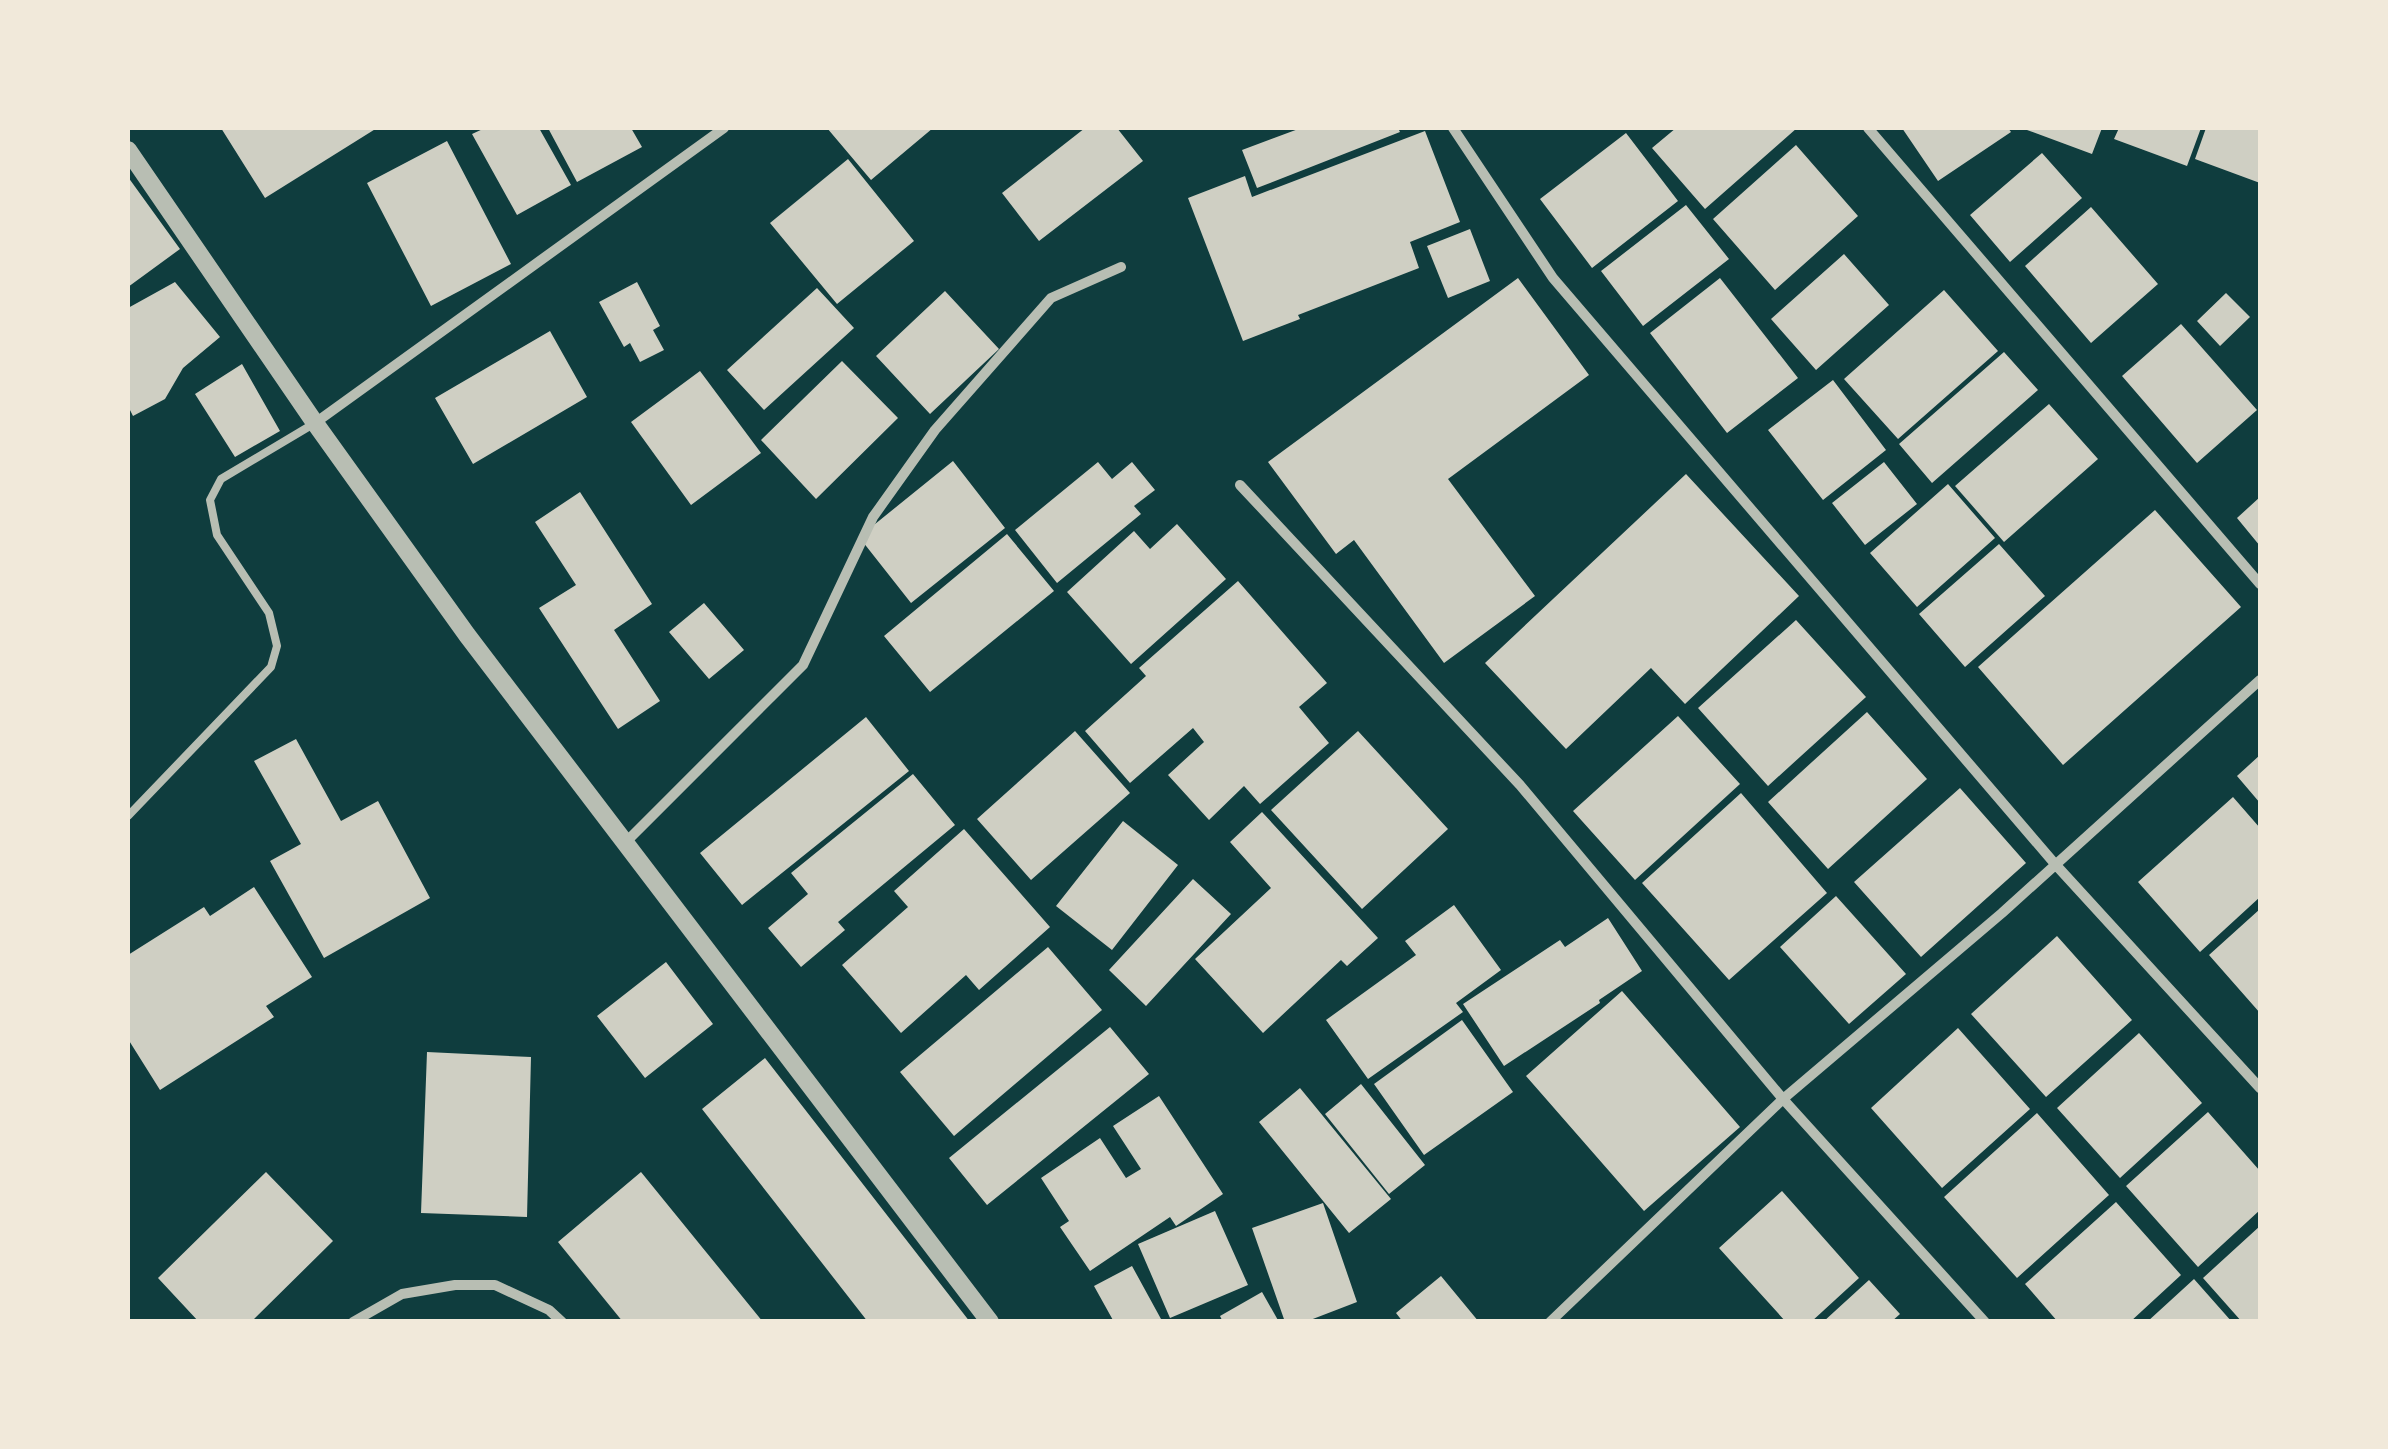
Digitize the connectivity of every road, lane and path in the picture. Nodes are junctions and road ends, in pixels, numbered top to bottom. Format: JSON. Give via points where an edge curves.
{"nodes":[{"id":1,"x":724,"y":128,"type":"edge"},
{"id":2,"x":1453,"y":128,"type":"edge"},
{"id":3,"x":1868,"y":128,"type":"edge"},
{"id":4,"x":128,"y":150,"type":"edge"},
{"id":5,"x":1121,"y":267,"type":"dead end"},
{"id":6,"x":315,"y":423,"type":"junction"},
{"id":7,"x":1240,"y":485,"type":"dead end"},
{"id":8,"x":2260,"y":584,"type":"edge"},
{"id":9,"x":2260,"y":680,"type":"edge"},
{"id":10,"x":128,"y":816,"type":"edge"},
{"id":11,"x":625,"y":842,"type":"junction"},
{"id":12,"x":2055,"y":864,"type":"junction"},
{"id":13,"x":2260,"y":1088,"type":"edge"},
{"id":14,"x":1783,"y":1099,"type":"junction"},
{"id":15,"x":352,"y":1322,"type":"edge"},
{"id":16,"x":562,"y":1322,"type":"edge"},
{"id":17,"x":990,"y":1322,"type":"edge"},
{"id":18,"x":1550,"y":1322,"type":"edge"},
{"id":19,"x":1985,"y":1322,"type":"edge"}],
"edges":[{"from":1,"to":6,"type":"street"},
{"from":2,"to":12,"type":"street","via":[[1553,278]]},
{"from":3,"to":8,"type":"street"},
{"from":4,"to":6,"type":"street"},
{"from":5,"to":11,"type":"street","via":[[1051,298],[935,430],[873,516],[803,665]]},
{"from":6,"to":10,"type":"lane","via":[[221,478],[210,500],[217,534],[269,613],[277,646],[270,668]]},
{"from":6,"to":11,"type":"street","via":[[466,636]]},
{"from":7,"to":14,"type":"street","via":[[1520,784]]},
{"from":9,"to":12,"type":"street"},
{"from":11,"to":17,"type":"street"},
{"from":12,"to":13,"type":"street"},
{"from":12,"to":14,"type":"street"},
{"from":14,"to":18,"type":"street"},
{"from":14,"to":19,"type":"street"},
{"from":15,"to":16,"type":"street","via":[[402,1294],[496,1285]]}]}
